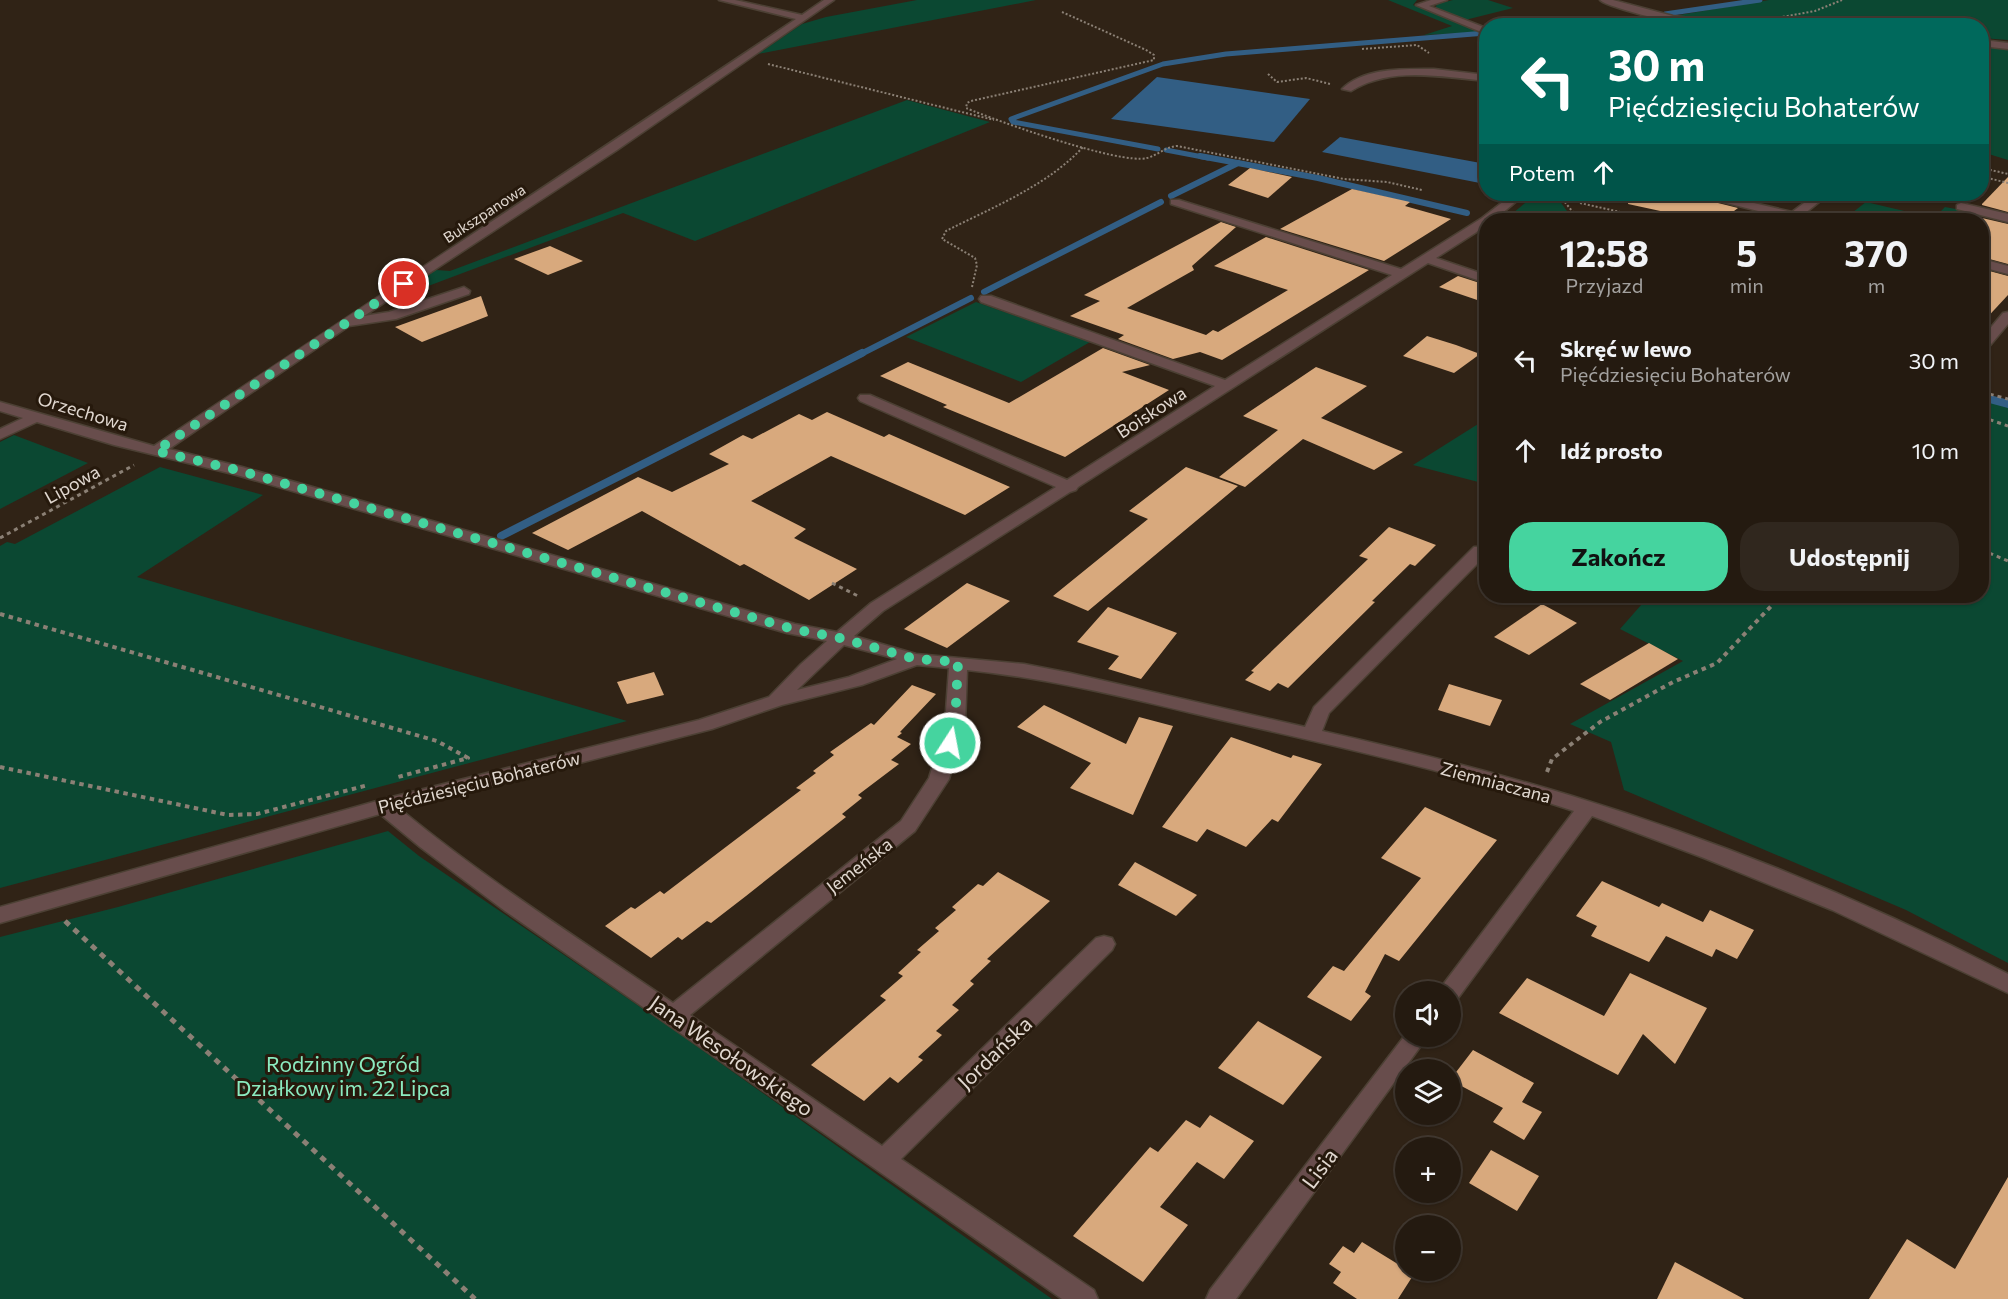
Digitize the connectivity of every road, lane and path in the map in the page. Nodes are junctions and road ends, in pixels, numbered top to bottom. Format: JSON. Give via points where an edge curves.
{"nodes":[{"id":1,"x":723,"y":0,"type":"edge"},
{"id":2,"x":830,"y":0,"type":"edge"},
{"id":3,"x":1443,"y":0,"type":"edge"},
{"id":4,"x":1604,"y":0,"type":"edge"},
{"id":5,"x":1842,"y":0,"type":"edge"},
{"id":6,"x":1062,"y":12,"type":"dead end"},
{"id":7,"x":1644,"y":13,"type":"junction"},
{"id":8,"x":802,"y":18,"type":"junction"},
{"id":9,"x":1639,"y":18,"type":"edge"},
{"id":10,"x":1668,"y":18,"type":"edge"},
{"id":11,"x":1779,"y":18,"type":"edge"},
{"id":12,"x":1479,"y":28,"type":"edge"},
{"id":13,"x":1989,"y":44,"type":"edge"},
{"id":14,"x":2008,"y":45,"type":"edge"},
{"id":15,"x":752,"y":56,"type":"junction"},
{"id":16,"x":1268,"y":74,"type":"dead end"},
{"id":17,"x":1479,"y":77,"type":"edge"},
{"id":18,"x":1343,"y":88,"type":"joint"},
{"id":19,"x":998,"y":121,"type":"junction"},
{"id":20,"x":1083,"y":147,"type":"junction"},
{"id":21,"x":1989,"y":170,"type":"edge"},
{"id":22,"x":2008,"y":174,"type":"edge"},
{"id":23,"x":1989,"y":178,"type":"edge"},
{"id":24,"x":2008,"y":183,"type":"edge"},
{"id":25,"x":1422,"y":190,"type":"dead end"},
{"id":26,"x":1511,"y":201,"type":"edge"},
{"id":27,"x":1564,"y":201,"type":"edge"},
{"id":28,"x":1581,"y":201,"type":"edge"},
{"id":29,"x":1732,"y":201,"type":"edge"},
{"id":30,"x":1814,"y":201,"type":"edge"},
{"id":31,"x":1175,"y":202,"type":"dead end"},
{"id":32,"x":1961,"y":207,"type":"dead end"},
{"id":33,"x":1497,"y":213,"type":"edge"},
{"id":34,"x":1577,"y":213,"type":"edge"},
{"id":35,"x":1626,"y":213,"type":"edge"},
{"id":36,"x":1782,"y":213,"type":"edge"},
{"id":37,"x":1798,"y":213,"type":"edge"},
{"id":38,"x":1987,"y":213,"type":"edge"},
{"id":39,"x":1989,"y":214,"type":"edge"},
{"id":40,"x":2008,"y":218,"type":"edge"},
{"id":41,"x":1479,"y":226,"type":"edge"},
{"id":42,"x":1427,"y":259,"type":"junction"},
{"id":43,"x":1989,"y":265,"type":"edge"},
{"id":44,"x":2008,"y":270,"type":"edge"},
{"id":45,"x":1403,"y":274,"type":"junction"},
{"id":46,"x":1479,"y":277,"type":"edge"},
{"id":47,"x":464,"y":291,"type":"dead end"},
{"id":48,"x":986,"y":299,"type":"joint"},
{"id":49,"x":2008,"y":316,"type":"edge"},
{"id":50,"x":347,"y":321,"type":"junction"},
{"id":51,"x":1989,"y":338,"type":"edge"},
{"id":52,"x":1228,"y":386,"type":"junction"},
{"id":53,"x":1989,"y":394,"type":"edge"},
{"id":54,"x":865,"y":398,"type":"dead end"},
{"id":55,"x":2008,"y":399,"type":"edge"},
{"id":56,"x":0,"y":406,"type":"edge"},
{"id":57,"x":36,"y":417,"type":"junction"},
{"id":58,"x":1989,"y":419,"type":"edge"},
{"id":59,"x":2008,"y":426,"type":"edge"},
{"id":60,"x":0,"y":435,"type":"edge"},
{"id":61,"x":156,"y":451,"type":"junction"},
{"id":62,"x":1070,"y":487,"type":"junction"},
{"id":63,"x":0,"y":538,"type":"edge"},
{"id":64,"x":1479,"y":552,"type":"edge"},
{"id":65,"x":1989,"y":553,"type":"edge"},
{"id":66,"x":2008,"y":561,"type":"edge"},
{"id":67,"x":1774,"y":603,"type":"edge"},
{"id":68,"x":0,"y":614,"type":"edge"},
{"id":69,"x":840,"y":638,"type":"junction"},
{"id":70,"x":915,"y":659,"type":"junction"},
{"id":71,"x":958,"y":662,"type":"junction"},
{"id":72,"x":776,"y":701,"type":"junction"},
{"id":73,"x":1311,"y":735,"type":"junction"},
{"id":74,"x":0,"y":767,"type":"edge"},
{"id":75,"x":390,"y":779,"type":"dead end"},
{"id":76,"x":379,"y":782,"type":"dead end"},
{"id":77,"x":1540,"y":793,"type":"junction"},
{"id":78,"x":384,"y":806,"type":"junction"},
{"id":79,"x":1587,"y":808,"type":"junction"},
{"id":80,"x":0,"y":915,"type":"edge"},
{"id":81,"x":64,"y":920,"type":"dead end"},
{"id":82,"x":1104,"y":944,"type":"dead end"},
{"id":83,"x":1458,"y":981,"type":"edge"},
{"id":84,"x":2008,"y":984,"type":"edge"},
{"id":85,"x":674,"y":1015,"type":"junction"},
{"id":86,"x":1409,"y":1047,"type":"edge"},
{"id":87,"x":884,"y":1160,"type":"junction"},
{"id":88,"x":475,"y":1299,"type":"edge"},
{"id":89,"x":1084,"y":1299,"type":"edge"},
{"id":90,"x":1220,"y":1299,"type":"edge"}],
"edges":[{"from":1,"to":8,"type":"street"},
{"from":2,"to":8,"type":"street","name":"Bukszpanowa"},
{"from":3,"to":12,"type":"street","via":[[1420,5]]},
{"from":4,"to":7,"type":"street"},
{"from":5,"to":11,"type":"path","via":[[1815,11]]},
{"from":6,"to":19,"type":"path","via":[[1146,50],[1154,55],[1154,60],[965,105]]},
{"from":7,"to":9,"type":"street"},
{"from":7,"to":10,"type":"street"},
{"from":8,"to":15,"type":"street","name":"Bukszpanowa"},
{"from":13,"to":14,"type":"street"},
{"from":15,"to":19,"type":"path","via":[[783,68]]},
{"from":15,"to":50,"type":"street","name":"Bukszpanowa"},
{"from":16,"to":18,"type":"path","via":[[1277,82],[1306,78]]},
{"from":17,"to":18,"type":"street","via":[[1406,73]]},
{"from":19,"to":20,"type":"path"},
{"from":20,"to":25,"type":"path","via":[[1136,158],[1154,156],[1167,147],[1177,146]]},
{"from":20,"to":48,"type":"path","via":[[1056,172],[946,231],[942,238],[949,245],[975,258],[972,290]]},
{"from":21,"to":22,"type":"path"},
{"from":23,"to":24,"type":"path"},
{"from":26,"to":33,"type":"street","name":"Boiskowa"},
{"from":27,"to":34,"type":"path"},
{"from":28,"to":35,"type":"path"},
{"from":29,"to":36,"type":"street"},
{"from":30,"to":37,"type":"street"},
{"from":31,"to":45,"type":"street"},
{"from":32,"to":38,"type":"street"},
{"from":39,"to":40,"type":"street"},
{"from":41,"to":42,"type":"street","name":"Boiskowa"},
{"from":42,"to":45,"type":"street","name":"Boiskowa"},
{"from":42,"to":46,"type":"street"},
{"from":43,"to":44,"type":"street"},
{"from":45,"to":52,"type":"street","name":"Boiskowa"},
{"from":47,"to":50,"type":"street","via":[[391,316]]},
{"from":48,"to":52,"type":"street"},
{"from":49,"to":51,"type":"street"},
{"from":50,"to":61,"type":"street","name":"Bukszpanowa"},
{"from":52,"to":62,"type":"street","name":"Boiskowa"},
{"from":53,"to":55,"type":"path"},
{"from":54,"to":62,"type":"street"},
{"from":56,"to":57,"type":"street","name":"Orzechowa"},
{"from":57,"to":60,"type":"street"},
{"from":57,"to":61,"type":"street","name":"Orzechowa"},
{"from":58,"to":59,"type":"path"},
{"from":61,"to":63,"type":"path","name":"Lipowa"},
{"from":61,"to":69,"type":"street","name":"Orzechowa","via":[[237,470],[793,629]]},
{"from":62,"to":69,"type":"street","name":"Boiskowa","via":[[878,607]]},
{"from":64,"to":73,"type":"street","via":[[1321,711]]},
{"from":65,"to":66,"type":"path"},
{"from":67,"to":77,"type":"path","via":[[1717,663],[1600,722],[1552,759]]},
{"from":68,"to":75,"type":"path","via":[[438,741],[468,758]]},
{"from":69,"to":70,"type":"street","name":"Orzechowa"},
{"from":69,"to":72,"type":"street","name":"Boiskowa"},
{"from":70,"to":71,"type":"street","name":"Pięćdziesięciu Bohaterów"},
{"from":70,"to":72,"type":"street","name":"Pięćdziesięciu Bohaterów","via":[[855,681]]},
{"from":71,"to":73,"type":"street","name":"Ziemniaczana","via":[[1047,674]]},
{"from":71,"to":85,"type":"street","name":"Jemeńska","via":[[955,725],[939,779],[908,826]]},
{"from":72,"to":78,"type":"street","name":"Pięćdziesięciu Bohaterów","via":[[705,724]]},
{"from":73,"to":77,"type":"street","name":"Ziemniaczana"},
{"from":74,"to":76,"type":"path","via":[[228,814],[257,814]]},
{"from":77,"to":79,"type":"street","name":"Ziemniaczana"},
{"from":78,"to":80,"type":"street","name":"Pięćdziesięciu Bohaterów"},
{"from":78,"to":85,"type":"street","name":"Jana Wesołowskiego","via":[[503,898]]},
{"from":79,"to":83,"type":"street"},
{"from":79,"to":84,"type":"street","name":"Ziemniaczana","via":[[1806,889],[1897,928]]},
{"from":81,"to":88,"type":"path"},
{"from":82,"to":87,"type":"street","name":"Jordańska"},
{"from":85,"to":87,"type":"street","name":"Jana Wesołowskiego"},
{"from":86,"to":90,"type":"street","name":"Lisia"},
{"from":87,"to":89,"type":"street","name":"Jana Wesołowskiego"}]}
